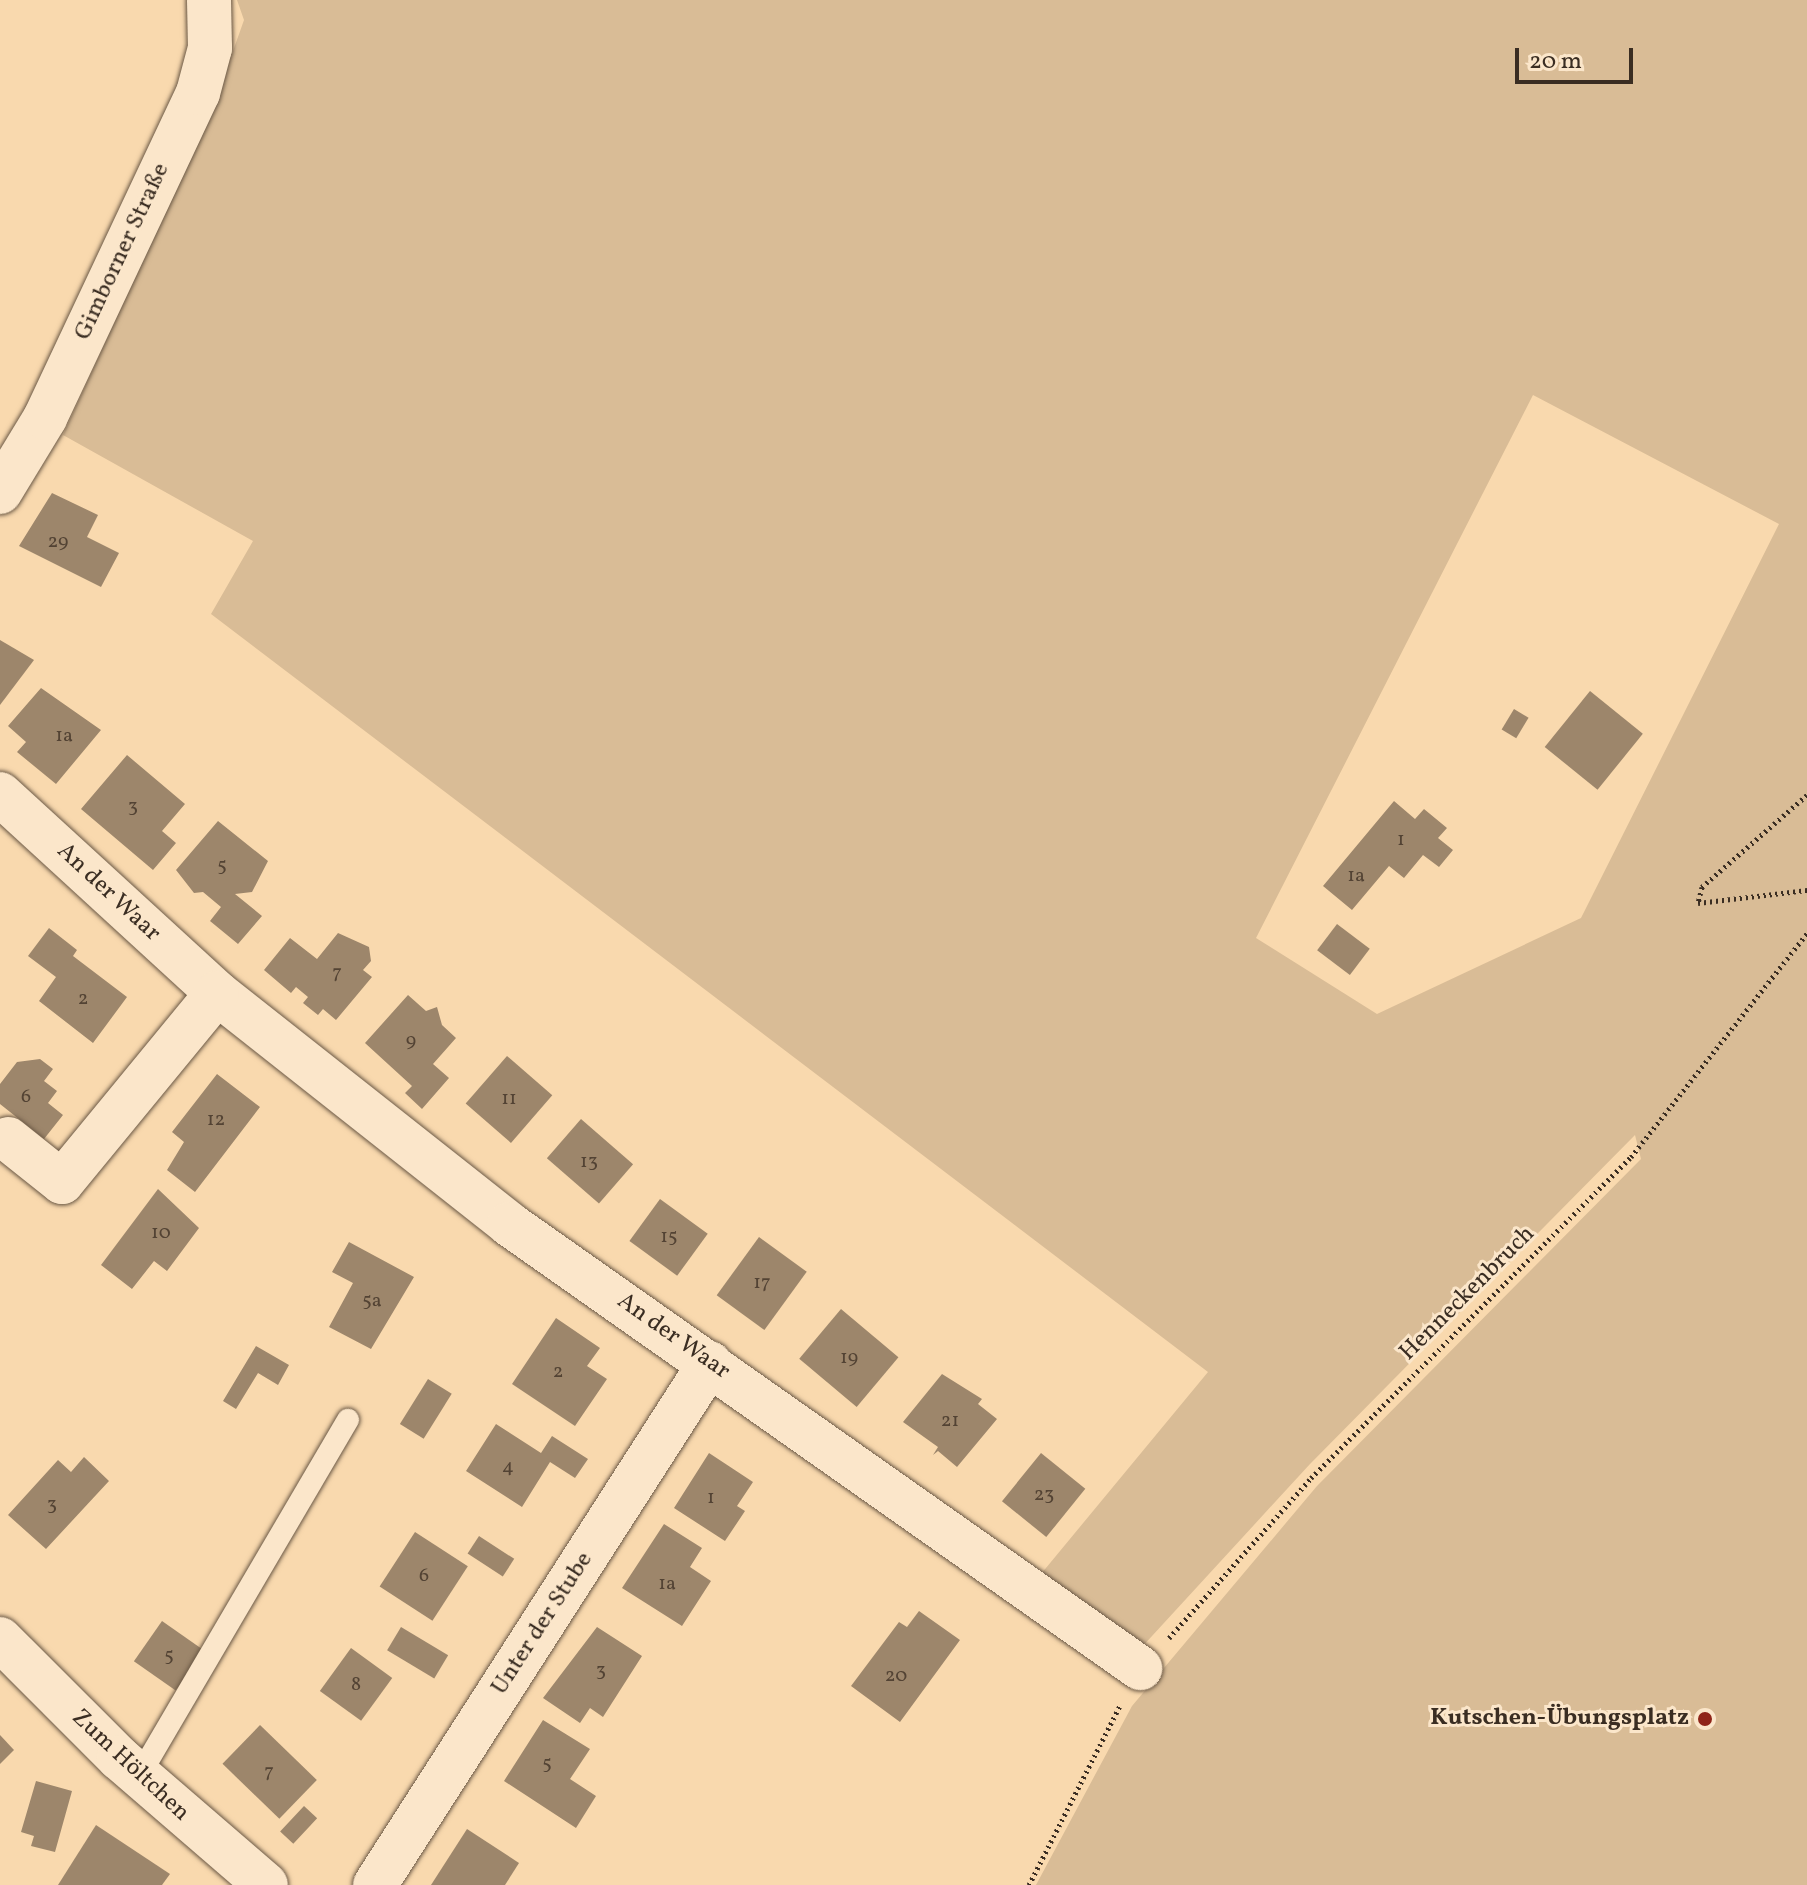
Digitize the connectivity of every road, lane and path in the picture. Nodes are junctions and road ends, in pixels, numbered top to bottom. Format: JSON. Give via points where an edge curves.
{"nodes":[{"id":1,"x":209,"y":0,"type":"edge"},
{"id":2,"x":0,"y":492,"type":"edge"},
{"id":3,"x":0,"y":794,"type":"edge"},
{"id":4,"x":1807,"y":795,"type":"edge"},
{"id":5,"x":1807,"y":890,"type":"edge"},
{"id":6,"x":1807,"y":933,"type":"edge"},
{"id":7,"x":217,"y":993,"type":"junction"},
{"id":8,"x":8,"y":1139,"type":"dead end"},
{"id":9,"x":710,"y":1363,"type":"junction"},
{"id":10,"x":348,"y":1420,"type":"dead end"},
{"id":11,"x":0,"y":1639,"type":"edge"},
{"id":12,"x":1140,"y":1668,"type":"junction"},
{"id":13,"x":139,"y":1776,"type":"junction"},
{"id":14,"x":266,"y":1885,"type":"edge"},
{"id":15,"x":375,"y":1885,"type":"edge"},
{"id":16,"x":1029,"y":1885,"type":"edge"}],
"edges":[{"from":1,"to":2,"type":"street","name":"Gimborner Straße","via":[[210,48],[198,93],[45,418]]},
{"from":3,"to":7,"type":"street","name":"An der Waar"},
{"from":4,"to":5,"type":"path","via":[[1702,887],[1698,903]]},
{"from":6,"to":12,"type":"path","name":"Henneckenbruch","via":[[1631,1157],[1311,1478]]},
{"from":7,"to":8,"type":"street","via":[[62,1182]]},
{"from":7,"to":9,"type":"street","name":"An der Waar","via":[[509,1224]]},
{"from":9,"to":12,"type":"street","name":"An der Waar"},
{"from":9,"to":15,"type":"street","name":"Unter der Stube"},
{"from":10,"to":13,"type":"lane"},
{"from":11,"to":13,"type":"street","name":"Zum Höltchen"},
{"from":12,"to":16,"type":"path","name":"Henneckenbruch"},
{"from":13,"to":14,"type":"street","name":"Zum Höltchen"}]}
